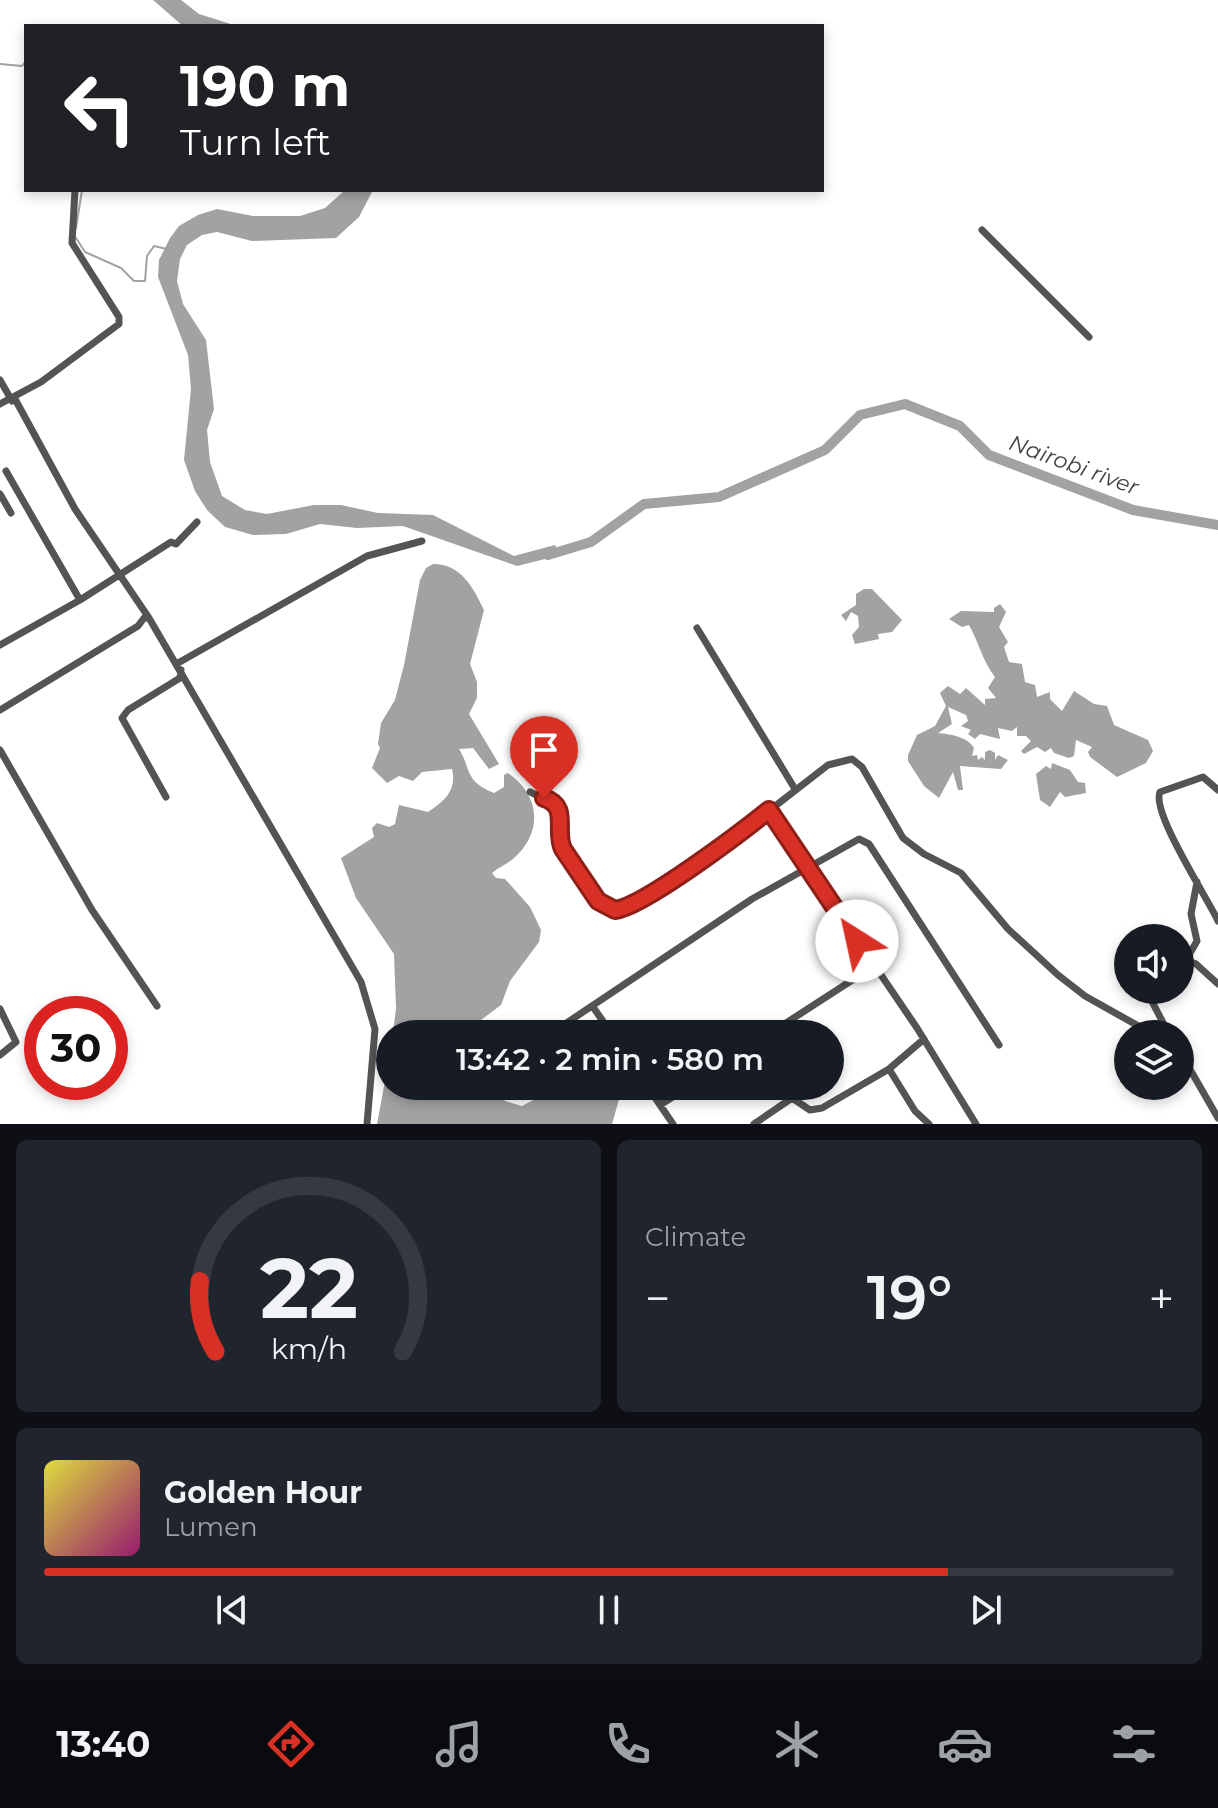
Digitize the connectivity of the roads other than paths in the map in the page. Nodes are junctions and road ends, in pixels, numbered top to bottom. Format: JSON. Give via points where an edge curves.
{"nodes":[{"id":1,"x":75,"y":192,"type":"edge"},
{"id":2,"x":982,"y":230,"type":"dead end"},
{"id":3,"x":1089,"y":337,"type":"dead end"},
{"id":4,"x":0,"y":380,"type":"edge"},
{"id":5,"x":13,"y":400,"type":"junction"},
{"id":6,"x":0,"y":404,"type":"edge"},
{"id":7,"x":6,"y":471,"type":"dead end"},
{"id":8,"x":0,"y":494,"type":"edge"},
{"id":9,"x":11,"y":513,"type":"dead end"},
{"id":10,"x":197,"y":522,"type":"dead end"},
{"id":11,"x":422,"y":541,"type":"dead end"},
{"id":12,"x":121,"y":575,"type":"junction"},
{"id":13,"x":80,"y":600,"type":"junction"},
{"id":14,"x":149,"y":618,"type":"junction"},
{"id":15,"x":697,"y":628,"type":"dead end"},
{"id":16,"x":0,"y":645,"type":"edge"},
{"id":17,"x":180,"y":667,"type":"junction"},
{"id":18,"x":0,"y":710,"type":"edge"},
{"id":19,"x":0,"y":750,"type":"edge"},
{"id":20,"x":795,"y":789,"type":"junction"},
{"id":21,"x":1218,"y":790,"type":"edge"},
{"id":22,"x":530,"y":792,"type":"dead end"},
{"id":23,"x":166,"y":797,"type":"dead end"},
{"id":24,"x":769,"y":810,"type":"junction"},
{"id":25,"x":806,"y":867,"type":"junction"},
{"id":26,"x":1197,"y":882,"type":"junction"},
{"id":27,"x":1218,"y":921,"type":"edge"},
{"id":28,"x":1193,"y":924,"type":"edge"},
{"id":29,"x":1194,"y":964,"type":"edge"},
{"id":30,"x":874,"y":966,"type":"junction"},
{"id":31,"x":1218,"y":984,"type":"edge"},
{"id":32,"x":157,"y":1006,"type":"dead end"},
{"id":33,"x":593,"y":1007,"type":"junction"},
{"id":34,"x":0,"y":1009,"type":"edge"},
{"id":35,"x":572,"y":1020,"type":"edge"},
{"id":36,"x":602,"y":1020,"type":"edge"},
{"id":37,"x":791,"y":1020,"type":"edge"},
{"id":38,"x":1128,"y":1020,"type":"edge"},
{"id":39,"x":924,"y":1039,"type":"junction"},
{"id":40,"x":999,"y":1045,"type":"dead end"},
{"id":41,"x":0,"y":1055,"type":"edge"},
{"id":42,"x":889,"y":1069,"type":"junction"},
{"id":43,"x":1194,"y":1076,"type":"edge"},
{"id":44,"x":657,"y":1100,"type":"edge"},
{"id":45,"x":668,"y":1100,"type":"edge"},
{"id":46,"x":660,"y":1105,"type":"junction"},
{"id":47,"x":1218,"y":1118,"type":"edge"},
{"id":48,"x":367,"y":1124,"type":"edge"},
{"id":49,"x":673,"y":1124,"type":"edge"},
{"id":50,"x":754,"y":1124,"type":"edge"},
{"id":51,"x":929,"y":1124,"type":"edge"},
{"id":52,"x":976,"y":1124,"type":"edge"}],
"edges":[{"from":1,"to":5,"type":"street","via":[[72,243],[119,324]]},
{"from":2,"to":3,"type":"street"},
{"from":4,"to":5,"type":"street"},
{"from":5,"to":6,"type":"street"},
{"from":5,"to":12,"type":"street","via":[[75,509]]},
{"from":7,"to":13,"type":"street"},
{"from":8,"to":9,"type":"street"},
{"from":10,"to":12,"type":"street","via":[[185,538]]},
{"from":11,"to":17,"type":"street","via":[[367,556]]},
{"from":12,"to":13,"type":"street"},
{"from":12,"to":14,"type":"street"},
{"from":13,"to":16,"type":"street"},
{"from":14,"to":17,"type":"street"},
{"from":14,"to":18,"type":"street"},
{"from":15,"to":20,"type":"street"},
{"from":17,"to":23,"type":"street","via":[[180,678],[122,718]]},
{"from":17,"to":48,"type":"street","via":[[361,982],[375,1029]]},
{"from":19,"to":32,"type":"street","via":[[92,910]]},
{"from":20,"to":24,"type":"street"},
{"from":20,"to":38,"type":"street","via":[[828,765],[852,759],[862,767],[903,838],[961,873],[1020,942],[1085,996]]},
{"from":21,"to":26,"type":"street","via":[[1203,777],[1158,794],[1167,826]]},
{"from":22,"to":24,"type":"street","via":[[556,804],[563,849],[598,901],[615,910],[641,899]]},
{"from":24,"to":25,"type":"street"},
{"from":25,"to":30,"type":"street"},
{"from":25,"to":33,"type":"street"},
{"from":25,"to":40,"type":"street","via":[[853,840],[869,844]]},
{"from":26,"to":27,"type":"street"},
{"from":26,"to":28,"type":"street"},
{"from":29,"to":31,"type":"street"},
{"from":30,"to":37,"type":"street"},
{"from":30,"to":39,"type":"street"},
{"from":33,"to":35,"type":"street"},
{"from":33,"to":36,"type":"street"},
{"from":34,"to":41,"type":"street","via":[[16,1042]]},
{"from":39,"to":42,"type":"street"},
{"from":39,"to":52,"type":"street"},
{"from":42,"to":50,"type":"street","via":[[822,1108],[810,1110],[792,1098]]},
{"from":42,"to":51,"type":"street"},
{"from":43,"to":47,"type":"street"},
{"from":44,"to":46,"type":"street"},
{"from":45,"to":46,"type":"street"},
{"from":46,"to":49,"type":"street"}]}
